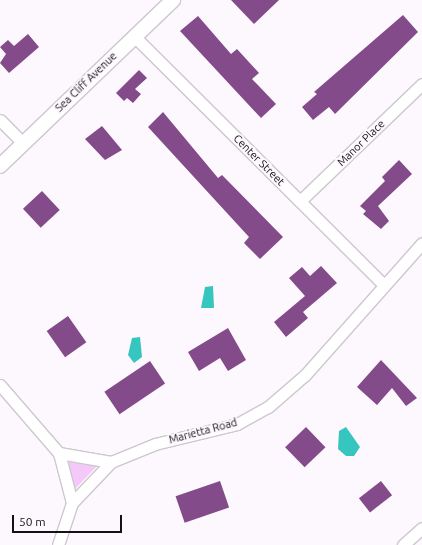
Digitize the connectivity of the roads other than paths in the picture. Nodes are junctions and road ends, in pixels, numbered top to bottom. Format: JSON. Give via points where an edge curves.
{"nodes":[{"id":1,"x":167,"y":2,"type":"edge"},
{"id":2,"x":134,"y":36,"type":"junction"},
{"id":3,"x":422,"y":84,"type":"edge"},
{"id":4,"x":0,"y":120,"type":"edge"},
{"id":5,"x":23,"y":143,"type":"junction"},
{"id":6,"x":0,"y":166,"type":"edge"},
{"id":7,"x":300,"y":201,"type":"junction"},
{"id":8,"x":422,"y":243,"type":"edge"},
{"id":9,"x":384,"y":285,"type":"junction"},
{"id":10,"x":0,"y":385,"type":"edge"},
{"id":11,"x":59,"y":453,"type":"junction"},
{"id":12,"x":111,"y":462,"type":"junction"},
{"id":13,"x":72,"y":502,"type":"junction"},
{"id":14,"x":422,"y":528,"type":"edge"},
{"id":15,"x":58,"y":545,"type":"edge"},
{"id":16,"x":403,"y":545,"type":"edge"}],
"edges":[{"from":1,"to":2,"type":"street","name":"Sea Cliff Avenue"},
{"from":2,"to":5,"type":"street","name":"Sea Cliff Avenue"},
{"from":2,"to":7,"type":"street","name":"Center Street"},
{"from":3,"to":7,"type":"street","name":"Manor Place"},
{"from":4,"to":5,"type":"street"},
{"from":5,"to":6,"type":"street","name":"Sea Cliff Avenue"},
{"from":7,"to":9,"type":"street","name":"Center Street"},
{"from":8,"to":9,"type":"street","name":"Marietta Road"},
{"from":9,"to":12,"type":"street","name":"Marietta Road","via":[[304,375],[268,407],[237,424],[156,444]]},
{"from":10,"to":11,"type":"street"},
{"from":11,"to":12,"type":"street"},
{"from":11,"to":13,"type":"street"},
{"from":12,"to":13,"type":"street","name":"Marietta Road"},
{"from":13,"to":15,"type":"street","name":"Marietta Road"},
{"from":14,"to":16,"type":"street"}]}
